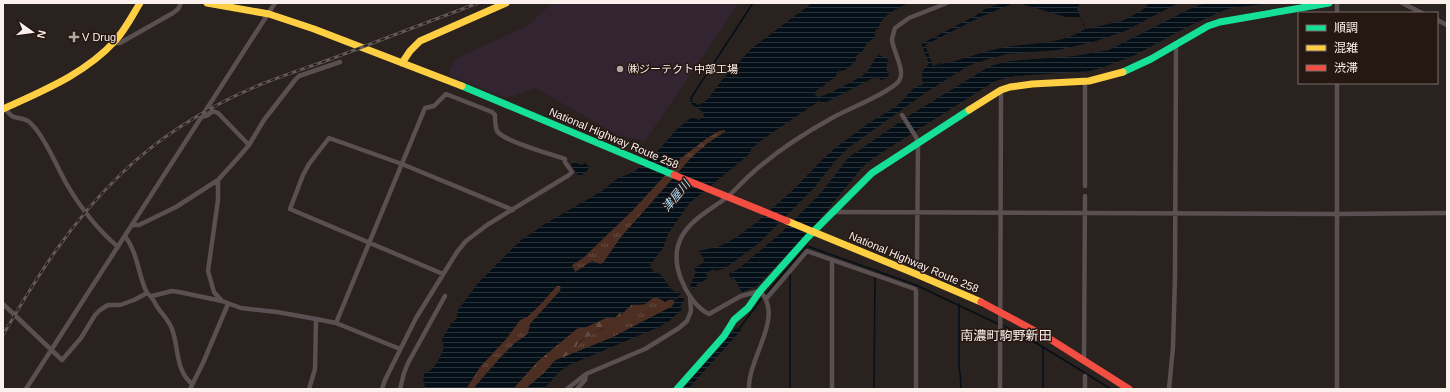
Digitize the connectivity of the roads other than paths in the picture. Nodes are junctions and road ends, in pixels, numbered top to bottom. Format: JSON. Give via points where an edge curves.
{"nodes":[{"id":1,"x":140,"y":3,"type":"edge"},
{"id":2,"x":181,"y":3,"type":"edge"},
{"id":3,"x":207,"y":3,"type":"edge"},
{"id":4,"x":275,"y":3,"type":"edge"},
{"id":5,"x":506,"y":3,"type":"edge"},
{"id":6,"x":947,"y":3,"type":"edge"},
{"id":7,"x":1329,"y":3,"type":"edge"},
{"id":8,"x":1402,"y":3,"type":"edge"},
{"id":9,"x":1420,"y":12,"type":"edge"},
{"id":10,"x":269,"y":14,"type":"junction"},
{"id":11,"x":1438,"y":20,"type":"edge"},
{"id":12,"x":1447,"y":25,"type":"edge"},
{"id":13,"x":114,"y":42,"type":"junction"},
{"id":14,"x":1176,"y":46,"type":"junction"},
{"id":15,"x":340,"y":62,"type":"dead end"},
{"id":16,"x":402,"y":63,"type":"junction"},
{"id":17,"x":1085,"y":81,"type":"junction"},
{"id":18,"x":1337,"y":84,"type":"edge"},
{"id":19,"x":1001,"y":90,"type":"junction"},
{"id":20,"x":4,"y":109,"type":"edge"},
{"id":21,"x":902,"y":115,"type":"dead end"},
{"id":22,"x":202,"y":117,"type":"junction"},
{"id":23,"x":917,"y":140,"type":"junction"},
{"id":24,"x":249,"y":145,"type":"junction"},
{"id":25,"x":402,"y":164,"type":"junction"},
{"id":26,"x":218,"y":180,"type":"junction"},
{"id":27,"x":1085,"y":186,"type":"dead end"},
{"id":28,"x":1084,"y":196,"type":"dead end"},
{"id":29,"x":727,"y":197,"type":"junction"},
{"id":30,"x":513,"y":210,"type":"junction"},
{"id":31,"x":832,"y":212,"type":"junction"},
{"id":32,"x":918,"y":212,"type":"junction"},
{"id":33,"x":1001,"y":213,"type":"junction"},
{"id":34,"x":1085,"y":213,"type":"junction"},
{"id":35,"x":1174,"y":213,"type":"junction"},
{"id":36,"x":1447,"y":213,"type":"edge"},
{"id":37,"x":1337,"y":214,"type":"junction"},
{"id":38,"x":133,"y":225,"type":"junction"},
{"id":39,"x":125,"y":236,"type":"junction"},
{"id":40,"x":369,"y":243,"type":"junction"},
{"id":41,"x":118,"y":247,"type":"junction"},
{"id":42,"x":918,"y":259,"type":"dead end"},
{"id":43,"x":832,"y":260,"type":"junction"},
{"id":44,"x":443,"y":274,"type":"junction"},
{"id":45,"x":150,"y":295,"type":"junction"},
{"id":46,"x":763,"y":295,"type":"junction"},
{"id":47,"x":445,"y":296,"type":"dead end"},
{"id":48,"x":690,"y":297,"type":"junction"},
{"id":49,"x":222,"y":301,"type":"junction"},
{"id":50,"x":3,"y":304,"type":"edge"},
{"id":51,"x":228,"y":304,"type":"junction"},
{"id":52,"x":1000,"y":312,"type":"junction"},
{"id":53,"x":316,"y":319,"type":"junction"},
{"id":54,"x":336,"y":323,"type":"junction"},
{"id":55,"x":400,"y":349,"type":"junction"},
{"id":56,"x":52,"y":350,"type":"junction"},
{"id":57,"x":1084,"y":359,"type":"junction"},
{"id":58,"x":586,"y":374,"type":"junction"},
{"id":59,"x":1084,"y":376,"type":"dead end"},
{"id":60,"x":192,"y":384,"type":"junction"},
{"id":61,"x":26,"y":389,"type":"edge"},
{"id":62,"x":190,"y":389,"type":"edge"},
{"id":63,"x":309,"y":389,"type":"edge"},
{"id":64,"x":382,"y":389,"type":"edge"},
{"id":65,"x":400,"y":389,"type":"edge"},
{"id":66,"x":567,"y":389,"type":"edge"},
{"id":67,"x":577,"y":389,"type":"edge"},
{"id":68,"x":677,"y":389,"type":"edge"},
{"id":69,"x":749,"y":389,"type":"edge"},
{"id":70,"x":832,"y":389,"type":"edge"},
{"id":71,"x":916,"y":389,"type":"edge"},
{"id":72,"x":1000,"y":389,"type":"edge"},
{"id":73,"x":1085,"y":389,"type":"edge"},
{"id":74,"x":1129,"y":389,"type":"edge"},
{"id":75,"x":1170,"y":389,"type":"edge"},
{"id":76,"x":1337,"y":389,"type":"edge"}],
"edges":[{"from":1,"to":13,"type":"main road"},
{"from":2,"to":13,"type":"street","via":[[173,13],[120,43]]},
{"from":3,"to":10,"type":"main road","name":"National Highway Route 258"},
{"from":4,"to":10,"type":"street"},
{"from":5,"to":16,"type":"main road","via":[[420,41]]},
{"from":6,"to":29,"type":"street","via":[[909,18],[895,28],[892,40],[900,76],[899,81],[889,90],[797,138],[750,174]]},
{"from":7,"to":14,"type":"main road","via":[[1220,22],[1208,26]]},
{"from":8,"to":9,"type":"street"},
{"from":10,"to":16,"type":"main road","name":"National Highway Route 258"},
{"from":10,"to":22,"type":"street"},
{"from":11,"to":12,"type":"street"},
{"from":13,"to":20,"type":"main road","via":[[96,59],[74,74]]},
{"from":14,"to":17,"type":"main road","via":[[1139,66]]},
{"from":14,"to":35,"type":"street"},
{"from":15,"to":24,"type":"street","via":[[299,76],[264,120]]},
{"from":16,"to":29,"type":"main road","name":"National Highway Route 258"},
{"from":17,"to":19,"type":"main road","via":[[1010,86]]},
{"from":17,"to":27,"type":"street"},
{"from":18,"to":37,"type":"street"},
{"from":19,"to":23,"type":"main road"},
{"from":19,"to":33,"type":"street"},
{"from":20,"to":41,"type":"street","via":[[10,115],[28,120],[34,126],[82,208]]},
{"from":21,"to":23,"type":"street"},
{"from":22,"to":24,"type":"street","via":[[213,111],[218,113]]},
{"from":22,"to":38,"type":"street"},
{"from":23,"to":31,"type":"main road","via":[[872,173]]},
{"from":23,"to":32,"type":"street"},
{"from":24,"to":26,"type":"street"},
{"from":25,"to":30,"type":"street"},
{"from":25,"to":30,"type":"street","via":[[425,108],[434,106],[446,94],[492,112],[498,131],[507,139],[565,159],[572,172]]},
{"from":25,"to":40,"type":"street"},
{"from":25,"to":40,"type":"street","via":[[329,138],[303,175],[290,209]]},
{"from":26,"to":38,"type":"street","via":[[176,207]]},
{"from":26,"to":49,"type":"street","via":[[218,200],[208,271],[214,292]]},
{"from":28,"to":34,"type":"street"},
{"from":29,"to":48,"type":"street","via":[[697,218],[681,238],[676,264]]},
{"from":29,"to":52,"type":"main road","name":"National Highway Route 258","via":[[916,273]]},
{"from":30,"to":44,"type":"street","via":[[466,241]]},
{"from":31,"to":32,"type":"street"},
{"from":31,"to":46,"type":"main road"},
{"from":32,"to":33,"type":"street"},
{"from":32,"to":42,"type":"street"},
{"from":33,"to":34,"type":"street"},
{"from":33,"to":52,"type":"street"},
{"from":34,"to":35,"type":"street"},
{"from":34,"to":57,"type":"street"},
{"from":35,"to":37,"type":"street"},
{"from":35,"to":75,"type":"street","via":[[1174,321]]},
{"from":36,"to":37,"type":"street"},
{"from":37,"to":76,"type":"street"},
{"from":38,"to":39,"type":"street"},
{"from":39,"to":41,"type":"street"},
{"from":39,"to":45,"type":"street"},
{"from":40,"to":44,"type":"street"},
{"from":40,"to":54,"type":"street"},
{"from":41,"to":56,"type":"street"},
{"from":43,"to":46,"type":"street","via":[[807,251]]},
{"from":43,"to":70,"type":"street"},
{"from":43,"to":71,"type":"street","via":[[915,289]]},
{"from":44,"to":55,"type":"street"},
{"from":45,"to":49,"type":"street","via":[[172,291]]},
{"from":45,"to":56,"type":"street","via":[[120,305],[108,305],[100,310],[62,360]]},
{"from":45,"to":60,"type":"street","via":[[170,322],[180,365]]},
{"from":46,"to":48,"type":"street","via":[[741,296],[709,314]]},
{"from":46,"to":68,"type":"main road","via":[[734,320],[724,336]]},
{"from":46,"to":69,"type":"street","via":[[770,312],[769,321],[751,369]]},
{"from":47,"to":65,"type":"street","via":[[408,363]]},
{"from":48,"to":58,"type":"street","via":[[691,311],[687,321],[679,328],[645,349]]},
{"from":49,"to":51,"type":"street"},
{"from":50,"to":56,"type":"street"},
{"from":51,"to":53,"type":"street"},
{"from":51,"to":60,"type":"street"},
{"from":52,"to":57,"type":"main road","name":"National Highway Route 258"},
{"from":52,"to":72,"type":"street"},
{"from":53,"to":54,"type":"street"},
{"from":53,"to":63,"type":"street","via":[[315,369]]},
{"from":54,"to":55,"type":"street"},
{"from":55,"to":64,"type":"street"},
{"from":56,"to":61,"type":"street"},
{"from":57,"to":74,"type":"main road","name":"National Highway Route 258"},
{"from":58,"to":66,"type":"street"},
{"from":58,"to":67,"type":"street","via":[[585,380]]},
{"from":59,"to":73,"type":"street"},
{"from":60,"to":62,"type":"street"}]}
